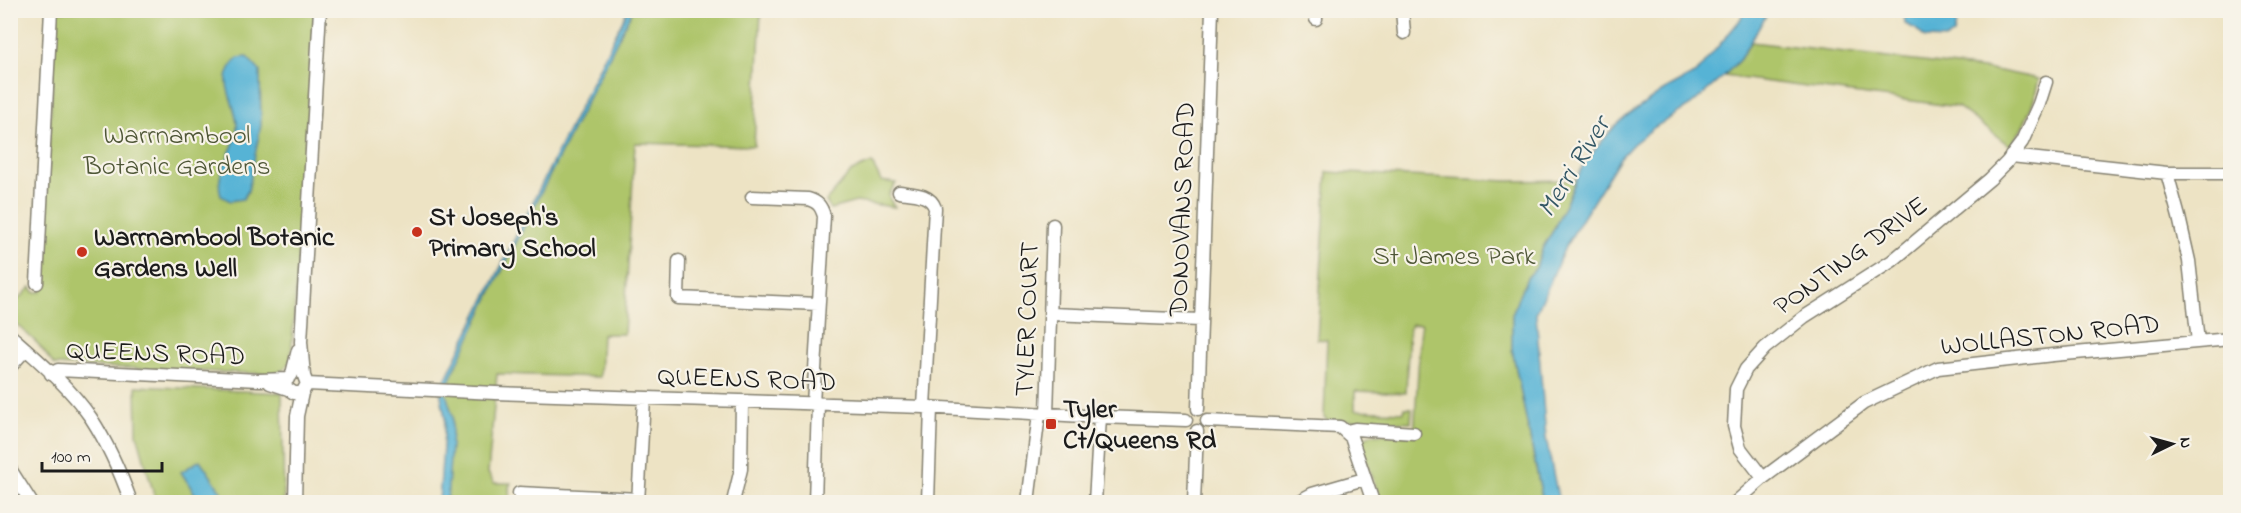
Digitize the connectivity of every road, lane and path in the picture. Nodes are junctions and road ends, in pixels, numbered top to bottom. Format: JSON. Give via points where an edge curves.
{"nodes":[{"id":1,"x":51,"y":10,"type":"edge"},
{"id":2,"x":320,"y":10,"type":"edge"},
{"id":3,"x":1212,"y":10,"type":"edge"},
{"id":4,"x":1402,"y":10,"type":"edge"},
{"id":5,"x":1404,"y":33,"type":"dead end"},
{"id":6,"x":2046,"y":82,"type":"dead end"},
{"id":7,"x":2012,"y":156,"type":"junction"},
{"id":8,"x":2166,"y":173,"type":"junction"},
{"id":9,"x":2230,"y":173,"type":"edge"},
{"id":10,"x":899,"y":192,"type":"dead end"},
{"id":11,"x":753,"y":197,"type":"dead end"},
{"id":12,"x":1053,"y":225,"type":"dead end"},
{"id":13,"x":679,"y":261,"type":"dead end"},
{"id":14,"x":37,"y":284,"type":"dead end"},
{"id":15,"x":818,"y":304,"type":"junction"},
{"id":16,"x":1050,"y":314,"type":"junction"},
{"id":17,"x":1200,"y":320,"type":"junction"},
{"id":18,"x":10,"y":335,"type":"edge"},
{"id":19,"x":2230,"y":339,"type":"edge"},
{"id":20,"x":2198,"y":342,"type":"junction"},
{"id":21,"x":26,"y":349,"type":"junction"},
{"id":22,"x":10,"y":367,"type":"edge"},
{"id":23,"x":51,"y":374,"type":"junction"},
{"id":24,"x":296,"y":384,"type":"junction"},
{"id":25,"x":644,"y":399,"type":"junction"},
{"id":26,"x":742,"y":402,"type":"junction"},
{"id":27,"x":816,"y":404,"type":"junction"},
{"id":28,"x":928,"y":407,"type":"junction"},
{"id":29,"x":1198,"y":410,"type":"junction"},
{"id":30,"x":1043,"y":414,"type":"junction"},
{"id":31,"x":1100,"y":417,"type":"junction"},
{"id":32,"x":1186,"y":420,"type":"junction"},
{"id":33,"x":1207,"y":421,"type":"junction"},
{"id":34,"x":1344,"y":429,"type":"junction"},
{"id":35,"x":1197,"y":431,"type":"junction"},
{"id":36,"x":1414,"y":433,"type":"dead end"},
{"id":37,"x":10,"y":469,"type":"edge"},
{"id":38,"x":1763,"y":478,"type":"junction"},
{"id":39,"x":1364,"y":479,"type":"junction"},
{"id":40,"x":519,"y":493,"type":"dead end"},
{"id":41,"x":638,"y":501,"type":"edge"},
{"id":42,"x":31,"y":502,"type":"edge"},
{"id":43,"x":131,"y":502,"type":"edge"},
{"id":44,"x":295,"y":502,"type":"edge"},
{"id":45,"x":733,"y":502,"type":"edge"},
{"id":46,"x":815,"y":502,"type":"edge"},
{"id":47,"x":928,"y":502,"type":"edge"},
{"id":48,"x":1028,"y":502,"type":"edge"},
{"id":49,"x":1095,"y":502,"type":"edge"},
{"id":50,"x":1194,"y":502,"type":"edge"},
{"id":51,"x":1297,"y":502,"type":"edge"},
{"id":52,"x":1373,"y":502,"type":"edge"},
{"id":53,"x":1736,"y":502,"type":"edge"}],
"edges":[{"from":1,"to":14,"type":"street"},
{"from":2,"to":24,"type":"street"},
{"from":3,"to":17,"type":"street","name":"DONOVANS ROAD"},
{"from":4,"to":5,"type":"street"},
{"from":6,"to":7,"type":"street","name":"PONTING DRIVE","via":[[2031,124]]},
{"from":7,"to":8,"type":"street"},
{"from":7,"to":38,"type":"street","name":"PONTING DRIVE","via":[[1892,261],[1804,316],[1746,369],[1736,389],[1734,426],[1740,448]]},
{"from":8,"to":9,"type":"street"},
{"from":8,"to":20,"type":"street","via":[[2189,261]]},
{"from":10,"to":28,"type":"street","via":[[926,197],[935,208]]},
{"from":11,"to":15,"type":"street","via":[[808,199],[822,208]]},
{"from":12,"to":16,"type":"street","name":"TYLER COURT"},
{"from":13,"to":15,"type":"street","via":[[678,298]]},
{"from":15,"to":27,"type":"street"},
{"from":16,"to":17,"type":"street"},
{"from":16,"to":30,"type":"street","name":"TYLER COURT"},
{"from":17,"to":29,"type":"street","name":"DONOVANS ROAD"},
{"from":18,"to":21,"type":"street"},
{"from":19,"to":20,"type":"street","name":"WOLLASTON ROAD"},
{"from":20,"to":38,"type":"street","name":"WOLLASTON ROAD","via":[[1938,369],[1864,403]]},
{"from":21,"to":22,"type":"street"},
{"from":21,"to":23,"type":"street"},
{"from":23,"to":24,"type":"street","name":"QUEENS ROAD","via":[[58,370]]},
{"from":23,"to":43,"type":"street","via":[[91,418]]},
{"from":24,"to":25,"type":"street","name":"QUEENS ROAD"},
{"from":24,"to":44,"type":"street"},
{"from":25,"to":26,"type":"street","name":"QUEENS ROAD"},
{"from":25,"to":41,"type":"street"},
{"from":26,"to":27,"type":"street","name":"QUEENS ROAD"},
{"from":26,"to":45,"type":"street","via":[[741,468]]},
{"from":27,"to":28,"type":"street","name":"QUEENS ROAD"},
{"from":27,"to":46,"type":"street"},
{"from":28,"to":30,"type":"street","name":"QUEENS ROAD"},
{"from":28,"to":47,"type":"street"},
{"from":29,"to":32,"type":"street","via":[[1190,412]]},
{"from":29,"to":33,"type":"street"},
{"from":30,"to":31,"type":"street","name":"QUEENS ROAD"},
{"from":30,"to":48,"type":"street","name":"TYLER COURT"},
{"from":31,"to":32,"type":"street","name":"QUEENS ROAD"},
{"from":31,"to":49,"type":"street"},
{"from":32,"to":35,"type":"street","via":[[1189,429]]},
{"from":33,"to":34,"type":"street"},
{"from":33,"to":35,"type":"street"},
{"from":34,"to":36,"type":"street"},
{"from":34,"to":39,"type":"street","via":[[1351,437]]},
{"from":35,"to":50,"type":"street"},
{"from":37,"to":42,"type":"street"},
{"from":38,"to":53,"type":"street","name":"WOLLASTON ROAD"},
{"from":39,"to":51,"type":"street"},
{"from":39,"to":52,"type":"street"},
{"from":40,"to":41,"type":"street"}]}
